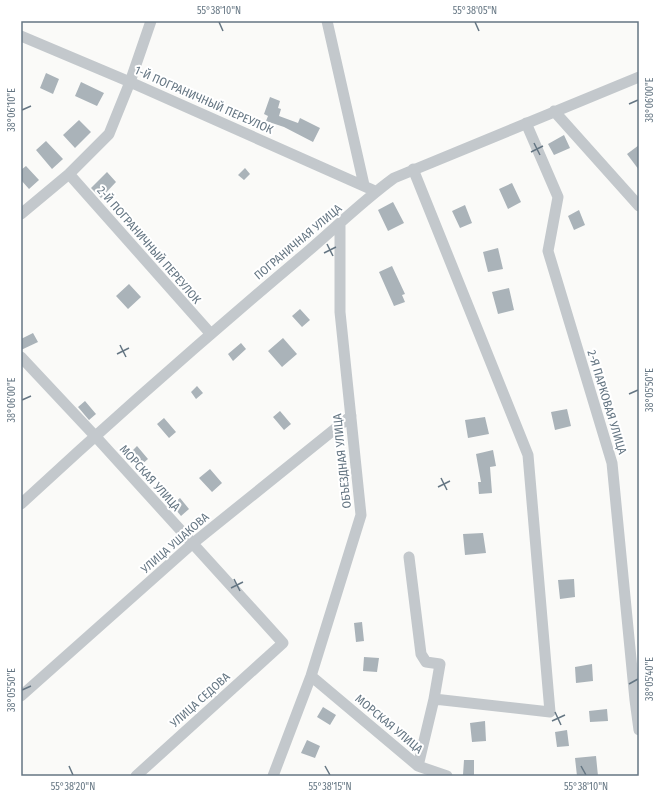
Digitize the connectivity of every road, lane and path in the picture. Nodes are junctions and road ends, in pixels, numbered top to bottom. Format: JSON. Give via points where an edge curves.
{"nodes":[{"id":1,"x":151,"y":21,"type":"edge"},
{"id":2,"x":327,"y":21,"type":"edge"},
{"id":3,"x":21,"y":36,"type":"edge"},
{"id":4,"x":639,"y":77,"type":"edge"},
{"id":5,"x":130,"y":82,"type":"junction"},
{"id":6,"x":554,"y":111,"type":"junction"},
{"id":7,"x":526,"y":123,"type":"junction"},
{"id":8,"x":414,"y":168,"type":"junction"},
{"id":9,"x":69,"y":174,"type":"junction"},
{"id":10,"x":364,"y":185,"type":"junction"},
{"id":11,"x":375,"y":191,"type":"junction"},
{"id":12,"x":639,"y":206,"type":"edge"},
{"id":13,"x":21,"y":214,"type":"edge"},
{"id":14,"x":340,"y":225,"type":"junction"},
{"id":15,"x":210,"y":333,"type":"junction"},
{"id":16,"x":21,"y":357,"type":"edge"},
{"id":17,"x":351,"y":416,"type":"junction"},
{"id":18,"x":96,"y":437,"type":"junction"},
{"id":19,"x":23,"y":498,"type":"edge"},
{"id":20,"x":192,"y":544,"type":"junction"},
{"id":21,"x":409,"y":557,"type":"dead end"},
{"id":22,"x":283,"y":643,"type":"joint"},
{"id":23,"x":311,"y":676,"type":"junction"},
{"id":24,"x":21,"y":696,"type":"edge"},
{"id":25,"x":434,"y":699,"type":"junction"},
{"id":26,"x":637,"y":700,"type":"edge"},
{"id":27,"x":639,"y":730,"type":"edge"},
{"id":28,"x":418,"y":766,"type":"junction"},
{"id":29,"x":136,"y":776,"type":"edge"},
{"id":30,"x":273,"y":776,"type":"edge"},
{"id":31,"x":447,"y":776,"type":"edge"}],
"edges":[{"from":1,"to":5,"type":"street"},
{"from":2,"to":10,"type":"street"},
{"from":3,"to":5,"type":"street","name":"1-Й ПОГРАНИЧНЫЙ ПЕРЕУЛОК"},
{"from":4,"to":6,"type":"street","name":"ПОГРАНИЧНАЯ УЛИЦА"},
{"from":5,"to":9,"type":"street","via":[[109,134]]},
{"from":5,"to":10,"type":"street","name":"1-Й ПОГРАНИЧНЫЙ ПЕРЕУЛОК"},
{"from":6,"to":7,"type":"street","name":"ПОГРАНИЧНАЯ УЛИЦА"},
{"from":6,"to":12,"type":"street"},
{"from":7,"to":8,"type":"street","name":"ПОГРАНИЧНАЯ УЛИЦА"},
{"from":7,"to":26,"type":"street","name":"2-Я ПАРКОВАЯ УЛИЦА","via":[[558,197],[548,251],[612,463]]},
{"from":8,"to":11,"type":"street","name":"ПОГРАНИЧНАЯ УЛИЦА"},
{"from":8,"to":25,"type":"street","via":[[528,455],[550,712]]},
{"from":9,"to":13,"type":"street"},
{"from":9,"to":15,"type":"street","name":"2-Й ПОГРАНИЧНЫЙ ПЕРЕУЛОК"},
{"from":10,"to":11,"type":"street","name":"1-Й ПОГРАНИЧНЫЙ ПЕРЕУЛОК"},
{"from":11,"to":14,"type":"street","name":"ПОГРАНИЧНАЯ УЛИЦА"},
{"from":14,"to":15,"type":"street","name":"ПОГРАНИЧНАЯ УЛИЦА"},
{"from":14,"to":17,"type":"street","name":"ОБЪЕЗДНАЯ УЛИЦА","via":[[340,312]]},
{"from":15,"to":18,"type":"street","name":"ПОГРАНИЧНАЯ УЛИЦА"},
{"from":16,"to":18,"type":"street","name":"МОРСКАЯ УЛИЦА"},
{"from":17,"to":20,"type":"street","name":"УЛИЦА УШАКОВА"},
{"from":17,"to":23,"type":"street","name":"ОБЪЕЗДНАЯ УЛИЦА","via":[[361,516]]},
{"from":18,"to":19,"type":"street","name":"ПОГРАНИЧНАЯ УЛИЦА"},
{"from":18,"to":20,"type":"street","name":"МОРСКАЯ УЛИЦА"},
{"from":20,"to":22,"type":"street","name":"МОРСКАЯ УЛИЦА"},
{"from":20,"to":24,"type":"street","name":"УЛИЦА УШАКОВА"},
{"from":21,"to":25,"type":"street","name":"МОРСКАЯ УЛИЦА","via":[[421,654],[426,662],[440,664]]},
{"from":22,"to":29,"type":"street","name":"УЛИЦА СЕДОВА"},
{"from":23,"to":28,"type":"street","name":"МОРСКАЯ УЛИЦА"},
{"from":23,"to":30,"type":"street","name":"ОБЪЕЗДНАЯ УЛИЦА"},
{"from":25,"to":28,"type":"street","name":"МОРСКАЯ УЛИЦА"},
{"from":26,"to":27,"type":"street","name":"2-Я ПАРКОВАЯ УЛИЦА"},
{"from":28,"to":31,"type":"street"}]}
